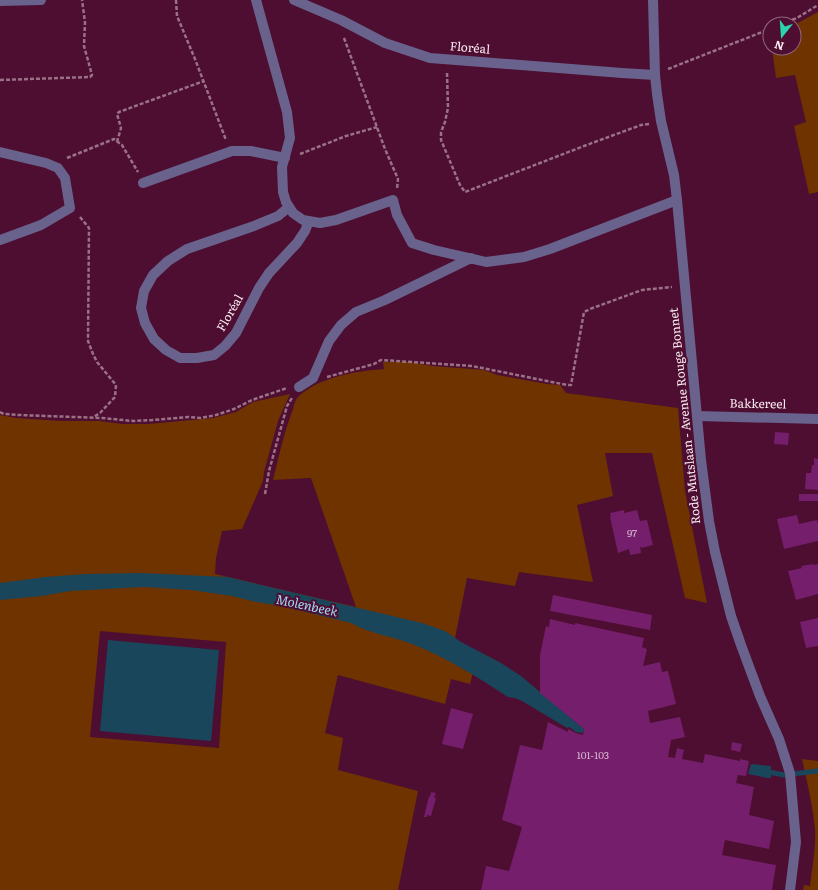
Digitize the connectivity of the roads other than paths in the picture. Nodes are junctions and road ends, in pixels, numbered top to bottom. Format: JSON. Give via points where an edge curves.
{"nodes":[{"id":1,"x":41,"y":0,"type":"edge"},
{"id":2,"x":256,"y":0,"type":"edge"},
{"id":3,"x":294,"y":0,"type":"edge"},
{"id":4,"x":653,"y":0,"type":"edge"},
{"id":5,"x":0,"y":1,"type":"edge"},
{"id":6,"x":655,"y":74,"type":"junction"},
{"id":7,"x":0,"y":152,"type":"edge"},
{"id":8,"x":284,"y":158,"type":"junction"},
{"id":9,"x":143,"y":183,"type":"road end"},
{"id":10,"x":677,"y":200,"type":"junction"},
{"id":11,"x":289,"y":207,"type":"junction"},
{"id":12,"x":309,"y":221,"type":"junction"},
{"id":13,"x":0,"y":240,"type":"edge"},
{"id":14,"x":471,"y":258,"type":"junction"},
{"id":15,"x":299,"y":387,"type":"road end"},
{"id":16,"x":697,"y":416,"type":"junction"},
{"id":17,"x":818,"y":419,"type":"edge"},
{"id":18,"x":790,"y":890,"type":"edge"}],
"edges":[{"from":1,"to":5,"type":"street"},
{"from":2,"to":8,"type":"street","via":[[287,112],[290,138]]},
{"from":3,"to":6,"type":"street","name":"Floréal","via":[[385,43],[430,58]]},
{"from":4,"to":6,"type":"street","name":"Rode Mutslaan - Avenue Rouge Bonnet"},
{"from":6,"to":10,"type":"street","name":"Rode Mutslaan - Avenue Rouge Bonnet","via":[[661,121],[674,175]]},
{"from":7,"to":13,"type":"street","via":[[58,168],[65,178],[70,208],[41,225]]},
{"from":8,"to":9,"type":"street","via":[[250,151],[232,151]]},
{"from":8,"to":11,"type":"street","via":[[283,192]]},
{"from":10,"to":14,"type":"street","via":[[524,257],[486,262]]},
{"from":10,"to":16,"type":"street","name":"Rode Mutslaan - Avenue Rouge Bonnet"},
{"from":11,"to":12,"type":"street","via":[[303,220]]},
{"from":11,"to":12,"type":"street","name":"Floréal","via":[[278,216],[254,226],[187,249],[168,261],[153,275],[144,291],[141,308],[145,323],[154,339],[180,358],[214,355],[236,333],[265,278],[297,243]]},
{"from":12,"to":14,"type":"street","via":[[320,223],[336,220],[393,200],[397,215],[412,243]]},
{"from":14,"to":15,"type":"street","via":[[356,312],[329,341],[313,378]]},
{"from":16,"to":17,"type":"street","name":"Bakkereel"},
{"from":16,"to":18,"type":"street","name":"Rode Mutslaan - Avenue Rouge Bonnet","via":[[709,521],[724,590],[741,645],[780,739],[790,773],[796,842]]}]}
